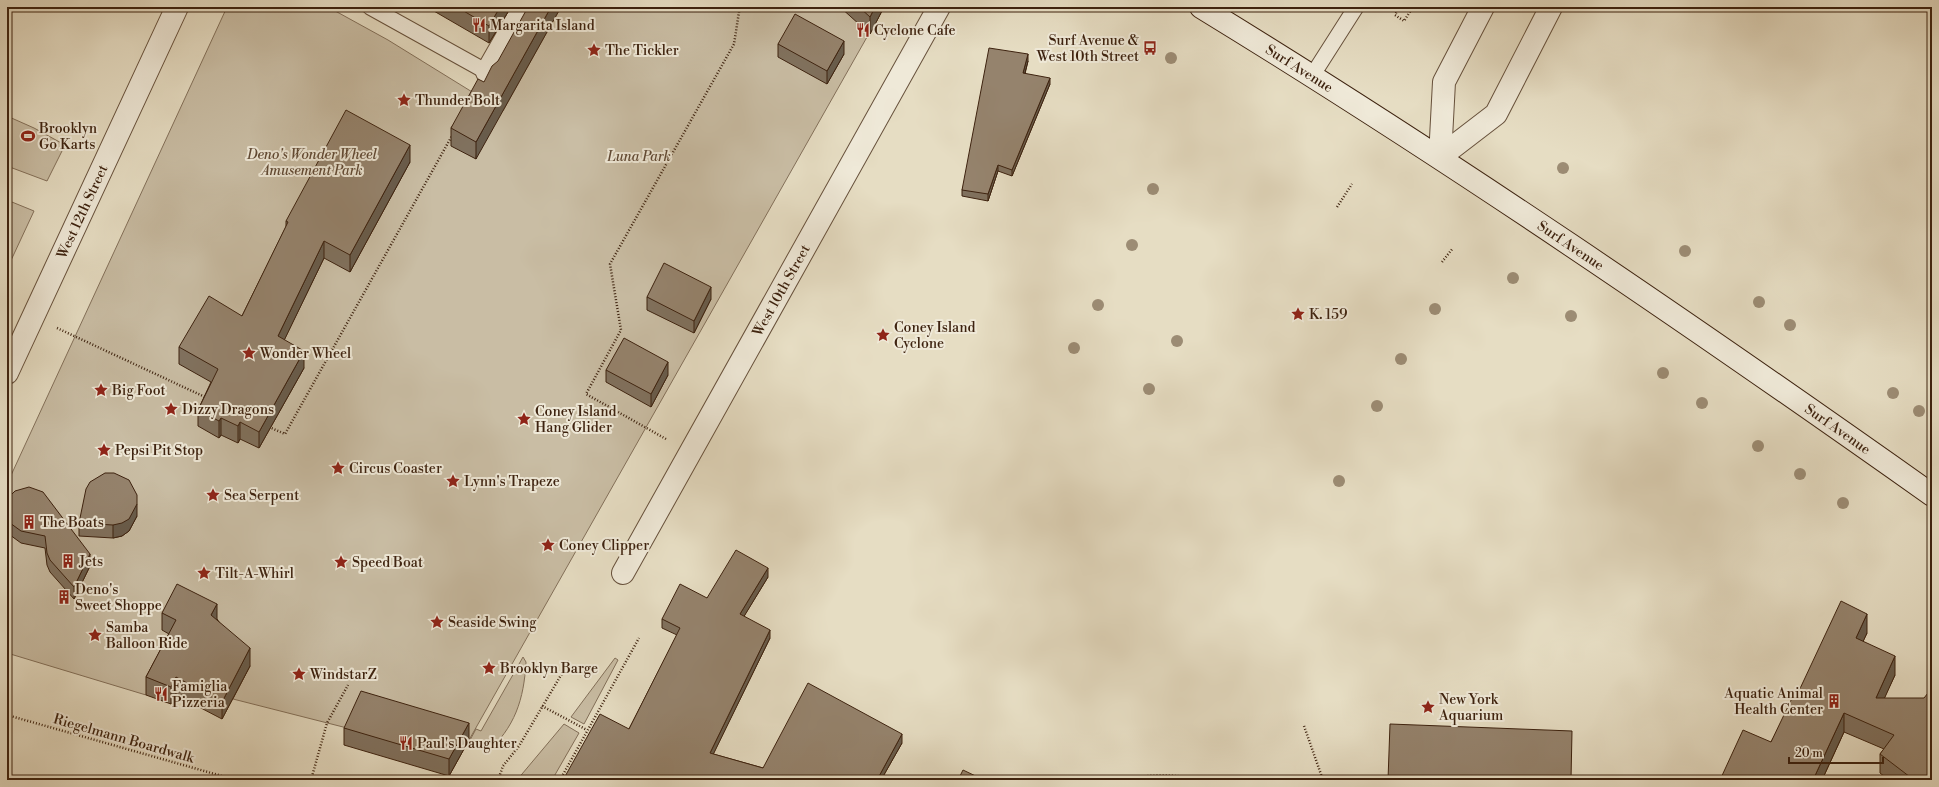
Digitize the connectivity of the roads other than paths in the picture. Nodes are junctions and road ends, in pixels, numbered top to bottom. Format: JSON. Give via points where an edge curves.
{"nodes":[{"id":1,"x":176,"y":7,"type":"edge"},
{"id":2,"x":370,"y":7,"type":"edge"},
{"id":3,"x":524,"y":7,"type":"edge"},
{"id":4,"x":939,"y":7,"type":"edge"},
{"id":5,"x":1201,"y":7,"type":"edge"},
{"id":6,"x":1356,"y":7,"type":"edge"},
{"id":7,"x":1483,"y":7,"type":"edge"},
{"id":8,"x":1552,"y":7,"type":"edge"},
{"id":9,"x":487,"y":72,"type":"joint"},
{"id":10,"x":1312,"y":76,"type":"junction"},
{"id":11,"x":1440,"y":157,"type":"junction"},
{"id":12,"x":7,"y":373,"type":"edge"},
{"id":13,"x":1932,"y":495,"type":"edge"},
{"id":14,"x":623,"y":573,"type":"dead end"}],
"edges":[{"from":1,"to":12,"type":"street","name":"West 12th Street"},
{"from":2,"to":9,"type":"lane"},
{"from":3,"to":9,"type":"street"},
{"from":4,"to":14,"type":"street","name":"West 10th Street"},
{"from":5,"to":10,"type":"street","name":"Surf Avenue"},
{"from":6,"to":10,"type":"lane"},
{"from":7,"to":11,"type":"street","via":[[1444,82]]},
{"from":8,"to":11,"type":"street","via":[[1496,114]]},
{"from":10,"to":11,"type":"street","name":"Surf Avenue"},
{"from":11,"to":13,"type":"street","name":"Surf Avenue","via":[[1756,371]]}]}
